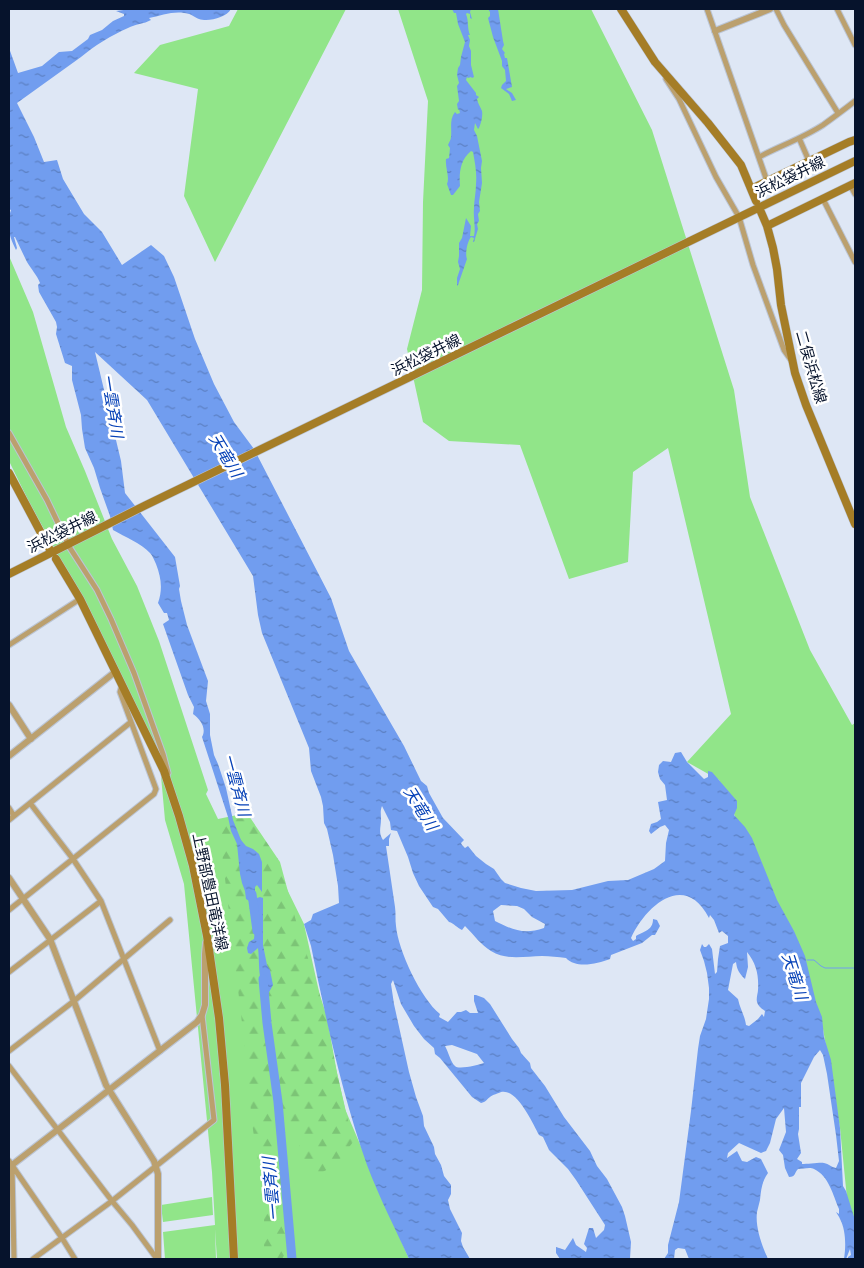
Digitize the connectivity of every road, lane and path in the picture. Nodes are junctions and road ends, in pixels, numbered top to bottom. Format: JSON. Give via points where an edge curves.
{"nodes":[{"id":1,"x":621,"y":9,"type":"edge"},
{"id":2,"x":707,"y":9,"type":"edge"},
{"id":3,"x":770,"y":9,"type":"edge"},
{"id":4,"x":776,"y":9,"type":"edge"},
{"id":5,"x":838,"y":9,"type":"edge"},
{"id":6,"x":714,"y":31,"type":"junction"},
{"id":7,"x":855,"y":45,"type":"edge"},
{"id":8,"x":655,"y":62,"type":"junction"},
{"id":9,"x":855,"y":101,"type":"edge"},
{"id":10,"x":838,"y":113,"type":"junction"},
{"id":11,"x":799,"y":138,"type":"junction"},
{"id":12,"x":853,"y":140,"type":"edge"},
{"id":13,"x":759,"y":157,"type":"junction"},
{"id":14,"x":809,"y":161,"type":"junction"},
{"id":15,"x":855,"y":161,"type":"edge"},
{"id":16,"x":768,"y":181,"type":"junction"},
{"id":17,"x":853,"y":184,"type":"edge"},
{"id":18,"x":751,"y":189,"type":"junction"},
{"id":19,"x":855,"y":194,"type":"edge"},
{"id":20,"x":823,"y":199,"type":"junction"},
{"id":21,"x":756,"y":201,"type":"dead end"},
{"id":22,"x":761,"y":212,"type":"dead end"},
{"id":23,"x":740,"y":217,"type":"junction"},
{"id":24,"x":767,"y":226,"type":"junction"},
{"id":25,"x":855,"y":262,"type":"edge"},
{"id":26,"x":793,"y":363,"type":"junction"},
{"id":27,"x":9,"y":433,"type":"edge"},
{"id":28,"x":9,"y":473,"type":"edge"},
{"id":29,"x":11,"y":485,"type":"edge"},
{"id":30,"x":855,"y":524,"type":"edge"},
{"id":31,"x":68,"y":544,"type":"junction"},
{"id":32,"x":49,"y":548,"type":"dead end"},
{"id":33,"x":56,"y":559,"type":"dead end"},
{"id":34,"x":9,"y":574,"type":"edge"},
{"id":35,"x":80,"y":599,"type":"junction"},
{"id":36,"x":9,"y":645,"type":"edge"},
{"id":37,"x":115,"y":672,"type":"junction"},
{"id":38,"x":122,"y":685,"type":"junction"},
{"id":39,"x":9,"y":705,"type":"edge"},
{"id":40,"x":131,"y":722,"type":"junction"},
{"id":41,"x":31,"y":739,"type":"junction"},
{"id":42,"x":9,"y":756,"type":"edge"},
{"id":43,"x":30,"y":803,"type":"junction"},
{"id":44,"x":9,"y":808,"type":"edge"},
{"id":45,"x":14,"y":816,"type":"junction"},
{"id":46,"x":180,"y":816,"type":"junction"},
{"id":47,"x":9,"y":820,"type":"edge"},
{"id":48,"x":73,"y":859,"type":"junction"},
{"id":49,"x":9,"y":878,"type":"edge"},
{"id":50,"x":23,"y":899,"type":"junction"},
{"id":51,"x":101,"y":900,"type":"junction"},
{"id":52,"x":9,"y":910,"type":"edge"},
{"id":53,"x":170,"y":920,"type":"dead end"},
{"id":54,"x":207,"y":936,"type":"junction"},
{"id":55,"x":50,"y":939,"type":"junction"},
{"id":56,"x":124,"y":960,"type":"junction"},
{"id":57,"x":9,"y":972,"type":"edge"},
{"id":58,"x":74,"y":1001,"type":"junction"},
{"id":59,"x":202,"y":1016,"type":"junction"},
{"id":60,"x":9,"y":1051,"type":"edge"},
{"id":61,"x":160,"y":1051,"type":"junction"},
{"id":62,"x":9,"y":1066,"type":"edge"},
{"id":63,"x":109,"y":1090,"type":"junction"},
{"id":64,"x":57,"y":1130,"type":"junction"},
{"id":65,"x":10,"y":1164,"type":"edge"},
{"id":66,"x":157,"y":1166,"type":"junction"},
{"id":67,"x":112,"y":1201,"type":"junction"},
{"id":68,"x":62,"y":1238,"type":"junction"},
{"id":69,"x":14,"y":1259,"type":"edge"},
{"id":70,"x":33,"y":1259,"type":"edge"},
{"id":71,"x":75,"y":1259,"type":"edge"},
{"id":72,"x":158,"y":1259,"type":"edge"},
{"id":73,"x":234,"y":1259,"type":"edge"}],
"edges":[{"from":1,"to":8,"type":"main road"},
{"from":2,"to":6,"type":"street"},
{"from":3,"to":6,"type":"street"},
{"from":4,"to":10,"type":"street"},
{"from":5,"to":7,"type":"street"},
{"from":6,"to":13,"type":"street"},
{"from":8,"to":18,"type":"main road","via":[[726,146],[740,165]]},
{"from":8,"to":23,"type":"street","via":[[679,99],[716,177]]},
{"from":9,"to":10,"type":"street"},
{"from":10,"to":11,"type":"street"},
{"from":11,"to":13,"type":"street"},
{"from":11,"to":14,"type":"street"},
{"from":12,"to":14,"type":"main road"},
{"from":13,"to":16,"type":"street"},
{"from":14,"to":16,"type":"main road"},
{"from":15,"to":23,"type":"main road","name":"浜松袋井線"},
{"from":16,"to":18,"type":"main road"},
{"from":17,"to":19,"type":"street"},
{"from":17,"to":20,"type":"main road"},
{"from":18,"to":21,"type":"main road"},
{"from":20,"to":24,"type":"main road"},
{"from":20,"to":25,"type":"street"},
{"from":22,"to":24,"type":"main road","name":"二俣浜松線"},
{"from":23,"to":26,"type":"street","via":[[756,273],[784,350]]},
{"from":23,"to":31,"type":"main road","name":"浜松袋井線"},
{"from":24,"to":26,"type":"main road","name":"二俣浜松線"},
{"from":26,"to":30,"type":"main road","name":"二俣浜松線","via":[[806,405]]},
{"from":27,"to":31,"type":"street"},
{"from":28,"to":29,"type":"main road"},
{"from":29,"to":32,"type":"main road"},
{"from":31,"to":34,"type":"main road","name":"浜松袋井線"},
{"from":31,"to":46,"type":"street","via":[[97,590],[134,673],[163,754]]},
{"from":33,"to":35,"type":"main road","name":"上野部豊田竜洋線"},
{"from":35,"to":36,"type":"street"},
{"from":35,"to":37,"type":"main road","name":"上野部豊田竜洋線"},
{"from":37,"to":38,"type":"main road","name":"上野部豊田竜洋線"},
{"from":37,"to":41,"type":"street"},
{"from":38,"to":40,"type":"street","via":[[120,692]]},
{"from":38,"to":46,"type":"main road","name":"上野部豊田竜洋線","via":[[164,771]]},
{"from":39,"to":41,"type":"street"},
{"from":40,"to":43,"type":"street"},
{"from":40,"to":48,"type":"street","via":[[156,789],[154,794]]},
{"from":41,"to":42,"type":"street"},
{"from":43,"to":45,"type":"street"},
{"from":43,"to":48,"type":"street"},
{"from":44,"to":45,"type":"street"},
{"from":45,"to":47,"type":"street"},
{"from":46,"to":54,"type":"main road","name":"上野部豊田竜洋線"},
{"from":48,"to":50,"type":"street"},
{"from":48,"to":51,"type":"street"},
{"from":49,"to":50,"type":"street"},
{"from":50,"to":52,"type":"street"},
{"from":50,"to":55,"type":"street"},
{"from":51,"to":55,"type":"street"},
{"from":51,"to":56,"type":"street"},
{"from":53,"to":56,"type":"street"},
{"from":54,"to":59,"type":"street"},
{"from":54,"to":73,"type":"main road","name":"上野部豊田竜洋線","via":[[225,1085]]},
{"from":55,"to":57,"type":"street"},
{"from":55,"to":58,"type":"street"},
{"from":56,"to":58,"type":"street"},
{"from":56,"to":61,"type":"street"},
{"from":58,"to":60,"type":"street"},
{"from":58,"to":63,"type":"street"},
{"from":59,"to":61,"type":"street"},
{"from":59,"to":66,"type":"street","via":[[214,1120]]},
{"from":61,"to":63,"type":"street"},
{"from":62,"to":64,"type":"street"},
{"from":63,"to":64,"type":"street"},
{"from":63,"to":66,"type":"street"},
{"from":64,"to":65,"type":"street"},
{"from":64,"to":67,"type":"street"},
{"from":65,"to":68,"type":"street"},
{"from":65,"to":69,"type":"street"},
{"from":66,"to":67,"type":"street"},
{"from":66,"to":72,"type":"street"},
{"from":67,"to":68,"type":"street"},
{"from":67,"to":72,"type":"street"},
{"from":68,"to":70,"type":"street"},
{"from":68,"to":71,"type":"street"}]}
